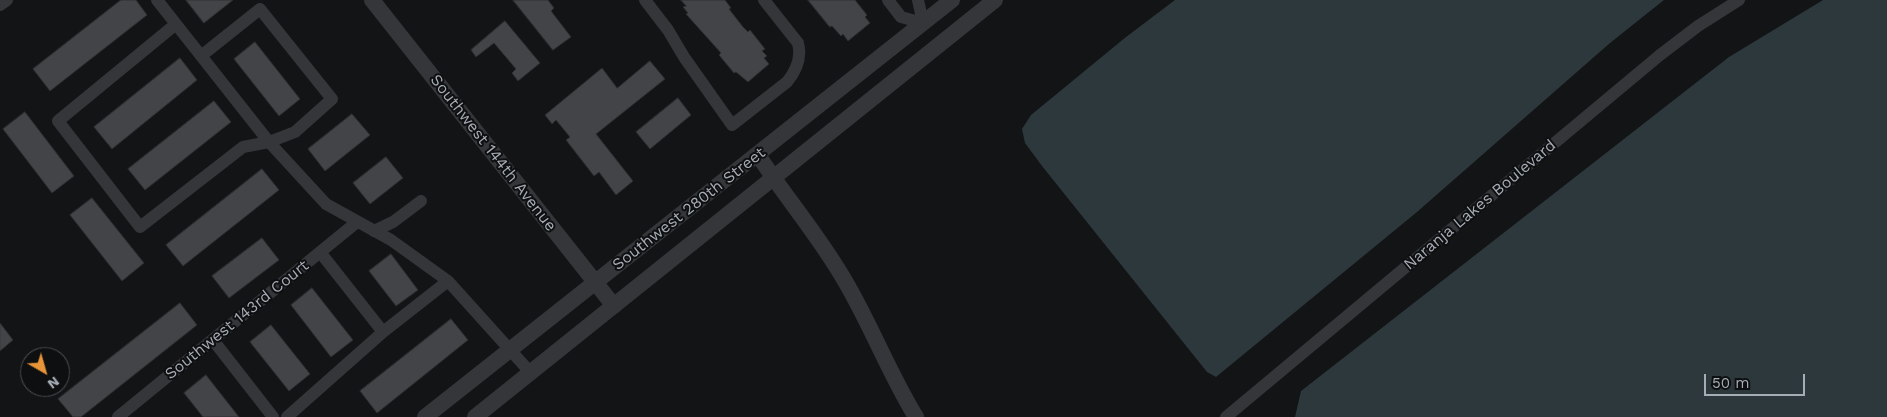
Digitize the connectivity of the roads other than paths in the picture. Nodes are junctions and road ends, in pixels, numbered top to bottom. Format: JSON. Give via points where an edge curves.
{"nodes":[{"id":1,"x":7,"y":0,"type":"edge"},
{"id":2,"x":157,"y":0,"type":"edge"},
{"id":3,"x":372,"y":0,"type":"edge"},
{"id":4,"x":646,"y":0,"type":"edge"},
{"id":5,"x":764,"y":0,"type":"edge"},
{"id":6,"x":888,"y":0,"type":"edge"},
{"id":7,"x":918,"y":0,"type":"edge"},
{"id":8,"x":952,"y":0,"type":"edge"},
{"id":9,"x":994,"y":0,"type":"edge"},
{"id":10,"x":1739,"y":0,"type":"edge"},
{"id":11,"x":0,"y":6,"type":"edge"},
{"id":12,"x":923,"y":23,"type":"junction"},
{"id":13,"x":176,"y":24,"type":"junction"},
{"id":14,"x":937,"y":46,"type":"junction"},
{"id":15,"x":201,"y":56,"type":"junction"},
{"id":16,"x":269,"y":142,"type":"junction"},
{"id":17,"x":758,"y":155,"type":"junction"},
{"id":18,"x":774,"y":178,"type":"junction"},
{"id":19,"x":421,"y":201,"type":"dead end"},
{"id":20,"x":356,"y":222,"type":"junction"},
{"id":21,"x":374,"y":232,"type":"junction"},
{"id":22,"x":320,"y":252,"type":"junction"},
{"id":23,"x":448,"y":281,"type":"junction"},
{"id":24,"x":596,"y":283,"type":"junction"},
{"id":25,"x":614,"y":306,"type":"junction"},
{"id":26,"x":383,"y":332,"type":"junction"},
{"id":27,"x":213,"y":340,"type":"junction"},
{"id":28,"x":511,"y":350,"type":"junction"},
{"id":29,"x":530,"y":372,"type":"junction"},
{"id":30,"x":118,"y":417,"type":"edge"},
{"id":31,"x":273,"y":417,"type":"edge"},
{"id":32,"x":288,"y":417,"type":"edge"},
{"id":33,"x":425,"y":417,"type":"edge"},
{"id":34,"x":475,"y":417,"type":"edge"},
{"id":35,"x":916,"y":417,"type":"edge"},
{"id":36,"x":1226,"y":417,"type":"edge"}],
"edges":[{"from":1,"to":11,"type":"street"},
{"from":2,"to":13,"type":"street"},
{"from":3,"to":24,"type":"street","name":"Southwest 144th Avenue"},
{"from":4,"to":5,"type":"street","via":[[732,125],[787,82],[798,61],[798,43]]},
{"from":6,"to":12,"type":"street","via":[[901,17]]},
{"from":7,"to":12,"type":"street"},
{"from":8,"to":12,"type":"street","name":"Southwest 280th Street"},
{"from":9,"to":14,"type":"street","name":"Southwest 280th Street"},
{"from":10,"to":36,"type":"street","name":"Naranja Lakes Boulevard","via":[[1660,55]]},
{"from":12,"to":14,"type":"street"},
{"from":12,"to":17,"type":"street","name":"Southwest 280th Street"},
{"from":13,"to":15,"type":"street"},
{"from":13,"to":16,"type":"street","via":[[58,121],[75,144],[140,226],[243,147]]},
{"from":14,"to":18,"type":"street","name":"Southwest 280th Street"},
{"from":15,"to":16,"type":"street"},
{"from":15,"to":16,"type":"street","via":[[260,9],[332,99],[295,132]]},
{"from":16,"to":20,"type":"street","via":[[326,204]]},
{"from":17,"to":18,"type":"street"},
{"from":17,"to":24,"type":"street","name":"Southwest 280th Street"},
{"from":18,"to":25,"type":"street","name":"Southwest 280th Street"},
{"from":18,"to":35,"type":"street","via":[[846,281]]},
{"from":19,"to":21,"type":"street"},
{"from":20,"to":21,"type":"street"},
{"from":20,"to":22,"type":"street","name":"Southwest 143rd Court"},
{"from":21,"to":23,"type":"street","via":[[391,240]]},
{"from":22,"to":26,"type":"street"},
{"from":22,"to":27,"type":"street","name":"Southwest 143rd Court"},
{"from":23,"to":26,"type":"street"},
{"from":23,"to":28,"type":"street"},
{"from":24,"to":25,"type":"street","name":"Southwest 144th Avenue"},
{"from":24,"to":28,"type":"street","name":"Southwest 280th Street"},
{"from":25,"to":29,"type":"street","name":"Southwest 280th Street"},
{"from":26,"to":32,"type":"street"},
{"from":27,"to":30,"type":"street","name":"Southwest 143rd Court"},
{"from":27,"to":31,"type":"street"},
{"from":28,"to":29,"type":"street"},
{"from":28,"to":33,"type":"street","name":"Southwest 280th Street"},
{"from":29,"to":34,"type":"street","name":"Southwest 280th Street"}]}
